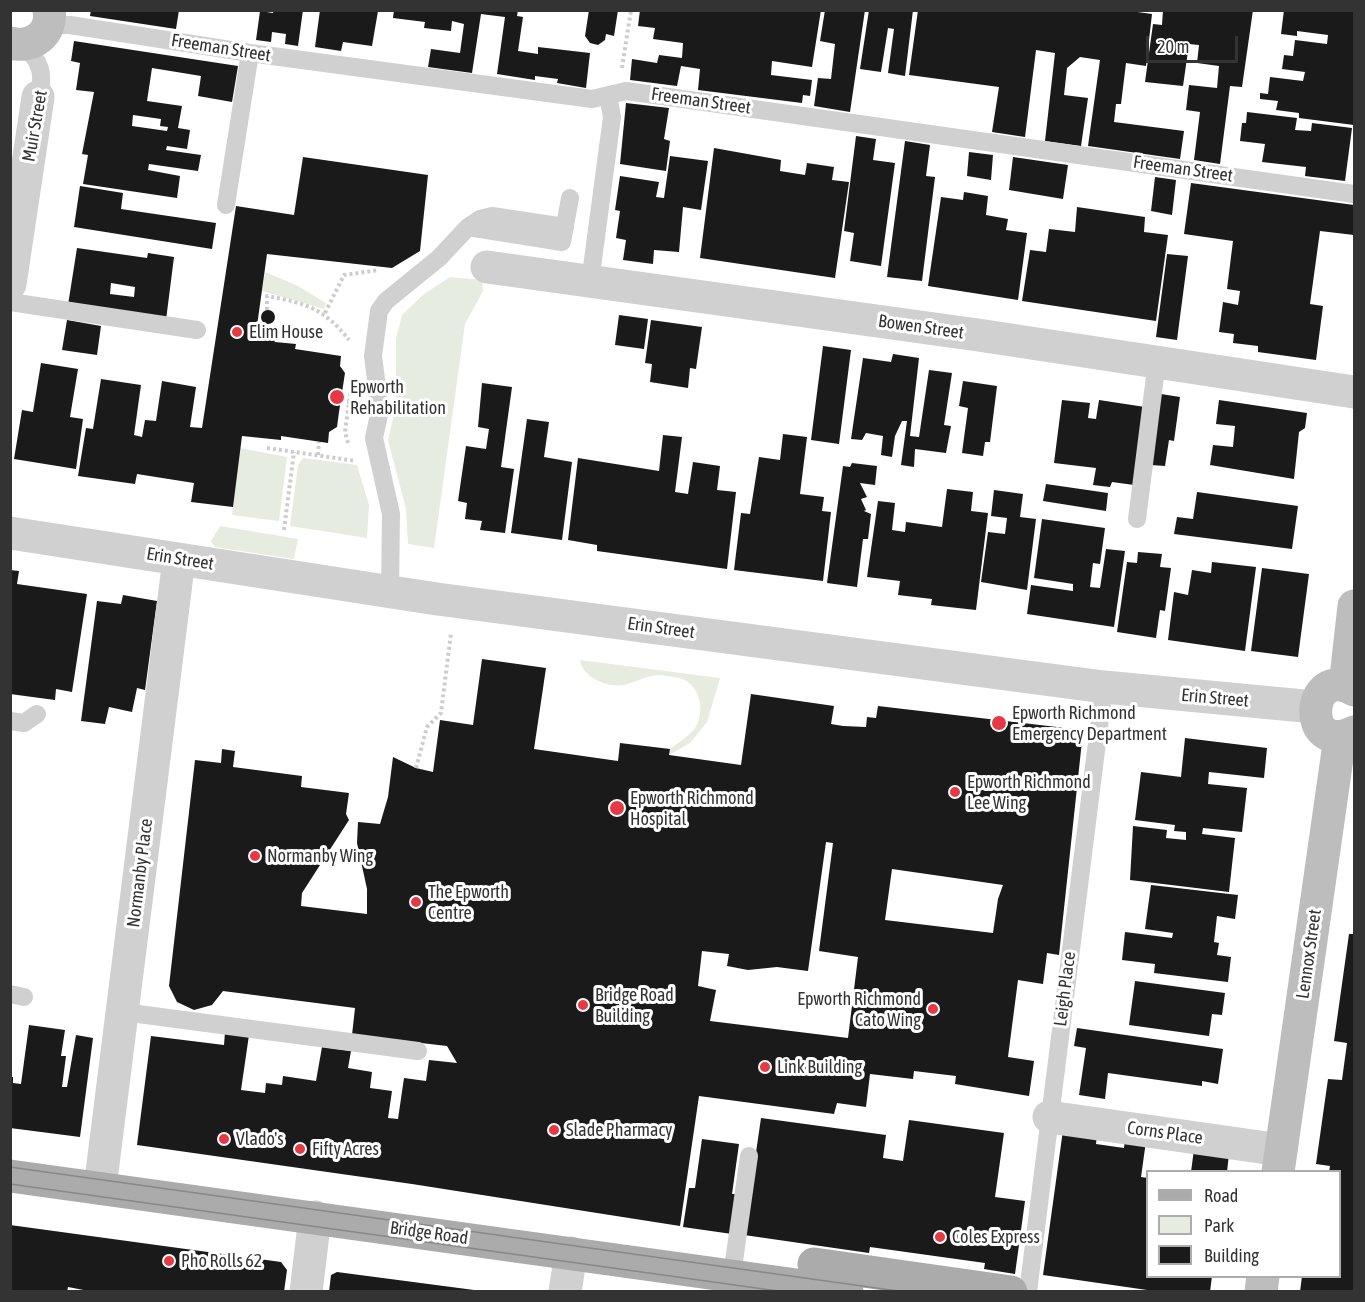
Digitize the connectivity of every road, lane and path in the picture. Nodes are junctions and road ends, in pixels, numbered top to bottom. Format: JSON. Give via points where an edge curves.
{"nodes":[{"id":1,"x":631,"y":10,"type":"edge"},
{"id":2,"x":49,"y":15,"type":"edge"},
{"id":3,"x":15,"y":45,"type":"edge"},
{"id":4,"x":250,"y":53,"type":"junction"},
{"id":5,"x":613,"y":94,"type":"junction"},
{"id":6,"x":38,"y":98,"type":"joint"},
{"id":7,"x":1354,"y":194,"type":"edge"},
{"id":8,"x":570,"y":198,"type":"dead end"},
{"id":9,"x":226,"y":205,"type":"dead end"},
{"id":10,"x":487,"y":267,"type":"dead end"},
{"id":11,"x":379,"y":270,"type":"dead end"},
{"id":12,"x":590,"y":282,"type":"junction"},
{"id":13,"x":10,"y":284,"type":"edge"},
{"id":14,"x":10,"y":302,"type":"edge"},
{"id":15,"x":267,"y":310,"type":"dead end"},
{"id":16,"x":325,"y":313,"type":"junction"},
{"id":17,"x":197,"y":330,"type":"dead end"},
{"id":18,"x":353,"y":346,"type":"dead end"},
{"id":19,"x":1157,"y":361,"type":"junction"},
{"id":20,"x":351,"y":382,"type":"dead end"},
{"id":21,"x":1354,"y":392,"type":"edge"},
{"id":22,"x":341,"y":400,"type":"dead end"},
{"id":23,"x":349,"y":402,"type":"junction"},
{"id":24,"x":319,"y":442,"type":"dead end"},
{"id":25,"x":267,"y":448,"type":"dead end"},
{"id":26,"x":353,"y":450,"type":"dead end"},
{"id":27,"x":294,"y":452,"type":"junction"},
{"id":28,"x":318,"y":455,"type":"junction"},
{"id":29,"x":362,"y":467,"type":"dead end"},
{"id":30,"x":1137,"y":519,"type":"dead end"},
{"id":31,"x":284,"y":530,"type":"dead end"},
{"id":32,"x":10,"y":533,"type":"edge"},
{"id":33,"x":179,"y":559,"type":"junction"},
{"id":34,"x":390,"y":592,"type":"junction"},
{"id":35,"x":1354,"y":606,"type":"edge"},
{"id":36,"x":451,"y":633,"type":"dead end"},
{"id":37,"x":1104,"y":687,"type":"junction"},
{"id":38,"x":1350,"y":688,"type":"edge"},
{"id":39,"x":1314,"y":707,"type":"junction"},
{"id":40,"x":37,"y":714,"type":"dead end"},
{"id":41,"x":10,"y":722,"type":"edge"},
{"id":42,"x":1347,"y":734,"type":"edge"},
{"id":43,"x":416,"y":768,"type":"dead end"},
{"id":44,"x":123,"y":1012,"type":"junction"},
{"id":45,"x":418,"y":1051,"type":"dead end"},
{"id":46,"x":1049,"y":1117,"type":"junction"},
{"id":47,"x":749,"y":1156,"type":"dead end"},
{"id":48,"x":1279,"y":1161,"type":"edge"},
{"id":49,"x":10,"y":1176,"type":"edge"},
{"id":50,"x":100,"y":1188,"type":"junction"},
{"id":51,"x":315,"y":1218,"type":"junction"},
{"id":52,"x":570,"y":1253,"type":"junction"},
{"id":53,"x":732,"y":1275,"type":"junction"},
{"id":54,"x":773,"y":1288,"type":"edge"},
{"id":55,"x":306,"y":1292,"type":"edge"},
{"id":56,"x":565,"y":1292,"type":"edge"},
{"id":57,"x":847,"y":1292,"type":"edge"},
{"id":58,"x":1011,"y":1292,"type":"edge"},
{"id":59,"x":1028,"y":1292,"type":"edge"}],
"edges":[{"from":1,"to":5,"type":"path"},
{"from":2,"to":3,"type":"street","via":[[37,41]]},
{"from":2,"to":4,"type":"lane","name":"Freeman Street","via":[[70,25]]},
{"from":3,"to":6,"type":"lane","name":"Muir Street","via":[[32,54],[41,71]]},
{"from":4,"to":5,"type":"lane","name":"Freeman Street","via":[[592,99]]},
{"from":4,"to":9,"type":"lane"},
{"from":5,"to":7,"type":"lane","name":"Freeman Street","via":[[626,91]]},
{"from":5,"to":12,"type":"lane"},
{"from":6,"to":13,"type":"street","name":"Muir Street"},
{"from":8,"to":34,"type":"lane","via":[[562,242],[468,227],[439,258],[386,301],[378,315],[373,356],[380,410],[374,438],[391,514]]},
{"from":10,"to":12,"type":"street","name":"Bowen Street"},
{"from":11,"to":16,"type":"path","via":[[344,275]]},
{"from":12,"to":19,"type":"street","name":"Bowen Street"},
{"from":14,"to":17,"type":"lane"},
{"from":15,"to":16,"type":"path","via":[[267,296]]},
{"from":16,"to":18,"type":"path"},
{"from":19,"to":21,"type":"street","name":"Bowen Street"},
{"from":19,"to":30,"type":"lane"},
{"from":20,"to":23,"type":"path"},
{"from":22,"to":23,"type":"path"},
{"from":23,"to":26,"type":"path","via":[[345,432]]},
{"from":24,"to":28,"type":"path"},
{"from":25,"to":27,"type":"path"},
{"from":27,"to":28,"type":"path"},
{"from":27,"to":31,"type":"path"},
{"from":28,"to":29,"type":"path","via":[[358,459]]},
{"from":32,"to":33,"type":"street","name":"Erin Street"},
{"from":33,"to":34,"type":"street","name":"Erin Street"},
{"from":33,"to":44,"type":"street","name":"Normanby Place"},
{"from":34,"to":37,"type":"street","name":"Erin Street"},
{"from":35,"to":38,"type":"street"},
{"from":36,"to":43,"type":"path","via":[[441,713],[427,728]]},
{"from":37,"to":39,"type":"street","name":"Erin Street"},
{"from":37,"to":46,"type":"lane","name":"Leigh Place"},
{"from":38,"to":39,"type":"street","via":[[1337,685],[1322,692]]},
{"from":39,"to":42,"type":"street","via":[[1320,728]]},
{"from":40,"to":41,"type":"lane","via":[[24,723]]},
{"from":42,"to":48,"type":"street","name":"Lennox Street"},
{"from":44,"to":45,"type":"lane"},
{"from":44,"to":50,"type":"street","name":"Normanby Place"},
{"from":46,"to":48,"type":"street","name":"Corns Place"},
{"from":46,"to":59,"type":"lane","name":"Leigh Place"},
{"from":47,"to":53,"type":"lane"},
{"from":49,"to":50,"type":"main road","name":"Bridge Road"},
{"from":50,"to":51,"type":"main road","name":"Bridge Road"},
{"from":51,"to":52,"type":"main road","name":"Bridge Road"},
{"from":51,"to":55,"type":"street"},
{"from":52,"to":53,"type":"main road","name":"Bridge Road"},
{"from":52,"to":56,"type":"street"},
{"from":53,"to":54,"type":"main road","name":"Bridge Road"},
{"from":54,"to":57,"type":"main road","name":"Bridge Road"},
{"from":54,"to":58,"type":"main road","via":[[803,1263]]}]}
